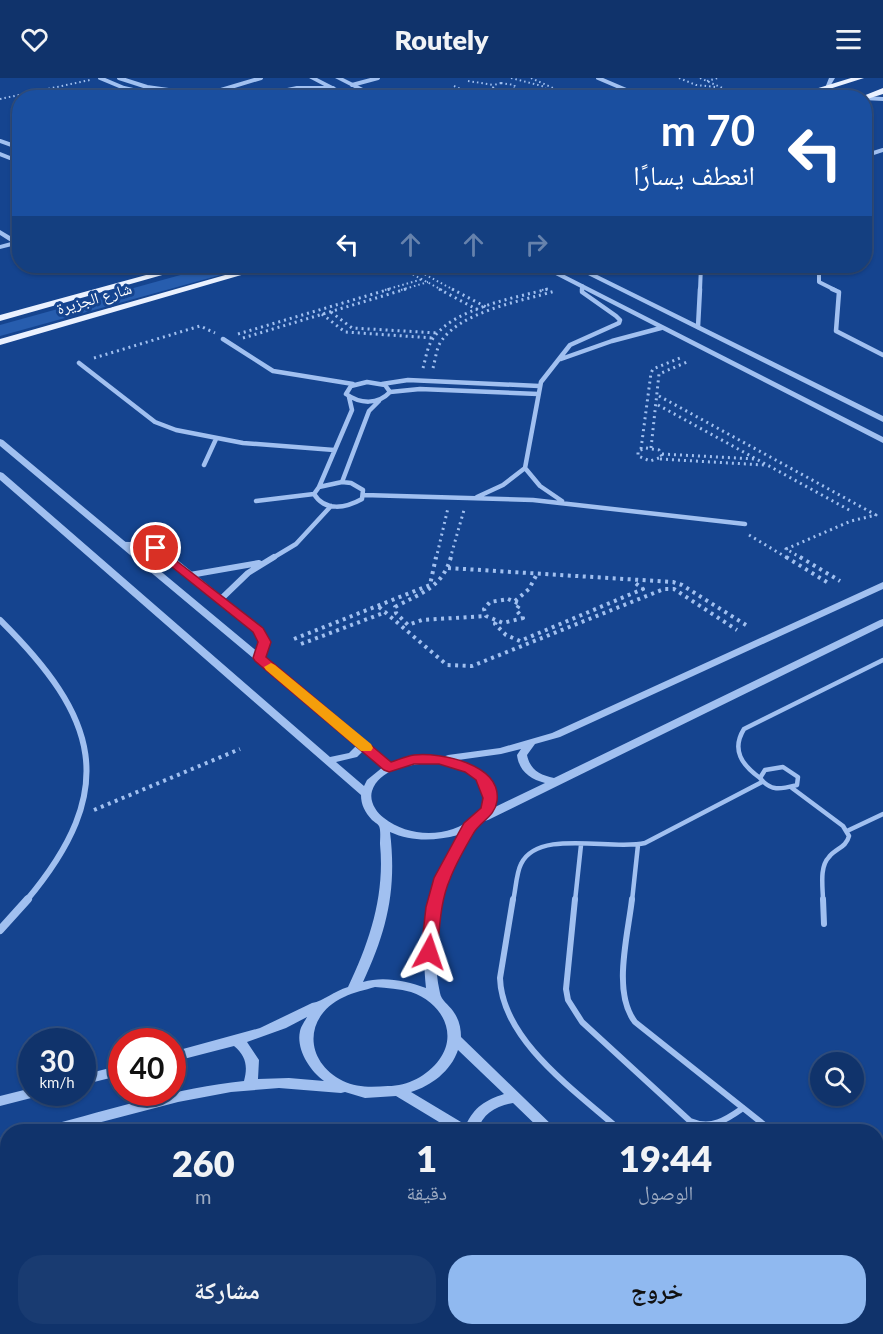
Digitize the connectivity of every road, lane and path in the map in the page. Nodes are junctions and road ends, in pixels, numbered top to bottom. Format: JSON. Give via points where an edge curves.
{"nodes":[{"id":1,"x":99,"y":78,"type":"edge"},
{"id":2,"x":119,"y":78,"type":"edge"},
{"id":3,"x":261,"y":78,"type":"edge"},
{"id":4,"x":312,"y":78,"type":"edge"},
{"id":5,"x":338,"y":78,"type":"edge"},
{"id":6,"x":362,"y":78,"type":"edge"},
{"id":7,"x":378,"y":78,"type":"edge"},
{"id":8,"x":502,"y":78,"type":"edge"},
{"id":9,"x":511,"y":78,"type":"edge"},
{"id":10,"x":531,"y":78,"type":"edge"},
{"id":11,"x":598,"y":78,"type":"edge"},
{"id":12,"x":679,"y":78,"type":"edge"},
{"id":13,"x":700,"y":78,"type":"edge"},
{"id":14,"x":718,"y":78,"type":"edge"},
{"id":15,"x":832,"y":78,"type":"edge"},
{"id":16,"x":860,"y":78,"type":"edge"},
{"id":17,"x":468,"y":81,"type":"dead end"},
{"id":18,"x":706,"y":81,"type":"junction"},
{"id":19,"x":350,"y":83,"type":"junction"},
{"id":20,"x":501,"y":83,"type":"junction"},
{"id":21,"x":494,"y":85,"type":"junction"},
{"id":22,"x":453,"y":86,"type":"dead end"},
{"id":23,"x":720,"y":87,"type":"junction"},
{"id":24,"x":827,"y":87,"type":"junction"},
{"id":25,"x":333,"y":88,"type":"junction"},
{"id":26,"x":42,"y":90,"type":"edge"},
{"id":27,"x":133,"y":90,"type":"edge"},
{"id":28,"x":163,"y":90,"type":"edge"},
{"id":29,"x":218,"y":90,"type":"edge"},
{"id":30,"x":291,"y":90,"type":"edge"},
{"id":31,"x":337,"y":90,"type":"edge"},
{"id":32,"x":364,"y":90,"type":"edge"},
{"id":33,"x":462,"y":90,"type":"edge"},
{"id":34,"x":501,"y":90,"type":"edge"},
{"id":35,"x":511,"y":90,"type":"edge"},
{"id":36,"x":549,"y":90,"type":"edge"},
{"id":37,"x":557,"y":90,"type":"edge"},
{"id":38,"x":626,"y":90,"type":"edge"},
{"id":39,"x":726,"y":90,"type":"edge"},
{"id":40,"x":817,"y":90,"type":"edge"},
{"id":41,"x":161,"y":273,"type":"edge"},
{"id":42,"x":242,"y":273,"type":"edge"},
{"id":43,"x":411,"y":273,"type":"edge"},
{"id":44,"x":422,"y":273,"type":"edge"},
{"id":45,"x":557,"y":273,"type":"edge"},
{"id":46,"x":588,"y":273,"type":"edge"},
{"id":47,"x":701,"y":273,"type":"edge"},
{"id":48,"x":819,"y":273,"type":"edge"},
{"id":49,"x":423,"y":279,"type":"junction"},
{"id":50,"x":428,"y":282,"type":"junction"},
{"id":51,"x":582,"y":285,"type":"junction"},
{"id":52,"x":550,"y":288,"type":"dead end"},
{"id":53,"x":555,"y":291,"type":"dead end"},
{"id":54,"x":486,"y":307,"type":"junction"},
{"id":55,"x":479,"y":310,"type":"junction"},
{"id":56,"x":330,"y":312,"type":"junction"},
{"id":57,"x":322,"y":314,"type":"junction"},
{"id":58,"x":0,"y":318,"type":"edge"},
{"id":59,"x":698,"y":327,"type":"junction"},
{"id":60,"x":661,"y":328,"type":"junction"},
{"id":61,"x":438,"y":333,"type":"junction"},
{"id":62,"x":433,"y":338,"type":"junction"},
{"id":63,"x":226,"y":340,"type":"junction"},
{"id":64,"x":0,"y":342,"type":"edge"},
{"id":65,"x":883,"y":355,"type":"edge"},
{"id":66,"x":680,"y":358,"type":"dead end"},
{"id":67,"x":561,"y":359,"type":"junction"},
{"id":68,"x":687,"y":362,"type":"dead end"},
{"id":69,"x":79,"y":363,"type":"joint"},
{"id":70,"x":651,"y":373,"type":"junction"},
{"id":71,"x":659,"y":374,"type":"junction"},
{"id":72,"x":419,"y":380,"type":"junction"},
{"id":73,"x":429,"y":381,"type":"junction"},
{"id":74,"x":353,"y":384,"type":"junction"},
{"id":75,"x":381,"y":384,"type":"junction"},
{"id":76,"x":539,"y":386,"type":"junction"},
{"id":77,"x":390,"y":393,"type":"junction"},
{"id":78,"x":538,"y":394,"type":"junction"},
{"id":79,"x":659,"y":396,"type":"junction"},
{"id":80,"x":348,"y":397,"type":"junction"},
{"id":81,"x":380,"y":400,"type":"junction"},
{"id":82,"x":658,"y":405,"type":"junction"},
{"id":83,"x":675,"y":405,"type":"junction"},
{"id":84,"x":664,"y":409,"type":"junction"},
{"id":85,"x":883,"y":418,"type":"edge"},
{"id":86,"x":216,"y":439,"type":"junction"},
{"id":87,"x":883,"y":440,"type":"edge"},
{"id":88,"x":0,"y":442,"type":"edge"},
{"id":89,"x":743,"y":442,"type":"junction"},
{"id":90,"x":733,"y":446,"type":"junction"},
{"id":91,"x":651,"y":448,"type":"junction"},
{"id":92,"x":641,"y":449,"type":"junction"},
{"id":93,"x":334,"y":450,"type":"junction"},
{"id":94,"x":663,"y":454,"type":"junction"},
{"id":95,"x":660,"y":459,"type":"junction"},
{"id":96,"x":757,"y":459,"type":"junction"},
{"id":97,"x":204,"y":465,"type":"dead end"},
{"id":98,"x":768,"y":465,"type":"junction"},
{"id":99,"x":784,"y":465,"type":"junction"},
{"id":100,"x":525,"y":468,"type":"junction"},
{"id":101,"x":774,"y":469,"type":"junction"},
{"id":102,"x":0,"y":475,"type":"edge"},
{"id":103,"x":342,"y":482,"type":"junction"},
{"id":104,"x":319,"y":487,"type":"junction"},
{"id":105,"x":314,"y":494,"type":"junction"},
{"id":106,"x":364,"y":495,"type":"junction"},
{"id":107,"x":450,"y":499,"type":"junction"},
{"id":108,"x":469,"y":500,"type":"junction"},
{"id":109,"x":256,"y":501,"type":"dead end"},
{"id":110,"x":564,"y":502,"type":"junction"},
{"id":111,"x":331,"y":506,"type":"junction"},
{"id":112,"x":851,"y":511,"type":"dead end"},
{"id":113,"x":728,"y":522,"type":"junction"},
{"id":114,"x":745,"y":524,"type":"dead end"},
{"id":115,"x":122,"y":544,"type":"junction"},
{"id":116,"x":786,"y":549,"type":"junction"},
{"id":117,"x":778,"y":552,"type":"junction"},
{"id":118,"x":265,"y":562,"type":"junction"},
{"id":119,"x":448,"y":568,"type":"junction"},
{"id":120,"x":190,"y":574,"type":"junction"},
{"id":121,"x":537,"y":574,"type":"junction"},
{"id":122,"x":628,"y":579,"type":"junction"},
{"id":123,"x":840,"y":580,"type":"dead end"},
{"id":124,"x":830,"y":584,"type":"dead end"},
{"id":125,"x":883,"y":585,"type":"edge"},
{"id":126,"x":221,"y":599,"type":"junction"},
{"id":127,"x":515,"y":601,"type":"junction"},
{"id":128,"x":379,"y":607,"type":"junction"},
{"id":129,"x":386,"y":612,"type":"junction"},
{"id":130,"x":486,"y":616,"type":"junction"},
{"id":131,"x":0,"y":620,"type":"edge"},
{"id":132,"x":496,"y":622,"type":"junction"},
{"id":133,"x":883,"y":622,"type":"edge"},
{"id":134,"x":746,"y":625,"type":"dead end"},
{"id":135,"x":737,"y":630,"type":"dead end"},
{"id":136,"x":294,"y":639,"type":"dead end"},
{"id":137,"x":301,"y":644,"type":"dead end"},
{"id":138,"x":260,"y":658,"type":"junction"},
{"id":139,"x":883,"y":660,"type":"edge"},
{"id":140,"x":530,"y":744,"type":"junction"},
{"id":141,"x":363,"y":746,"type":"junction"},
{"id":142,"x":240,"y":749,"type":"dead end"},
{"id":143,"x":440,"y":759,"type":"junction"},
{"id":144,"x":328,"y":761,"type":"junction"},
{"id":145,"x":389,"y":767,"type":"junction"},
{"id":146,"x":761,"y":780,"type":"junction"},
{"id":147,"x":555,"y":782,"type":"junction"},
{"id":148,"x":792,"y":788,"type":"junction"},
{"id":149,"x":366,"y":794,"type":"junction"},
{"id":150,"x":883,"y":814,"type":"edge"},
{"id":151,"x":79,"y":816,"type":"junction"},
{"id":152,"x":481,"y":818,"type":"junction"},
{"id":153,"x":384,"y":826,"type":"junction"},
{"id":154,"x":470,"y":827,"type":"junction"},
{"id":155,"x":847,"y":831,"type":"junction"},
{"id":156,"x":581,"y":845,"type":"junction"},
{"id":157,"x":638,"y":845,"type":"junction"},
{"id":158,"x":824,"y":924,"type":"dead end"},
{"id":159,"x":0,"y":930,"type":"edge"},
{"id":160,"x":354,"y":987,"type":"junction"},
{"id":161,"x":434,"y":999,"type":"junction"},
{"id":162,"x":323,"y":1003,"type":"junction"},
{"id":163,"x":455,"y":1039,"type":"junction"},
{"id":164,"x":237,"y":1041,"type":"junction"},
{"id":165,"x":186,"y":1054,"type":"edge"},
{"id":166,"x":249,"y":1085,"type":"junction"},
{"id":167,"x":347,"y":1088,"type":"junction"},
{"id":168,"x":398,"y":1091,"type":"junction"},
{"id":169,"x":18,"y":1096,"type":"edge"},
{"id":170,"x":516,"y":1097,"type":"junction"},
{"id":171,"x":0,"y":1101,"type":"edge"},
{"id":172,"x":743,"y":1108,"type":"junction"},
{"id":173,"x":75,"y":1124,"type":"edge"},
{"id":174,"x":453,"y":1124,"type":"edge"},
{"id":175,"x":474,"y":1124,"type":"edge"},
{"id":176,"x":544,"y":1124,"type":"edge"},
{"id":177,"x":613,"y":1124,"type":"edge"},
{"id":178,"x":698,"y":1124,"type":"edge"},
{"id":179,"x":719,"y":1124,"type":"edge"},
{"id":180,"x":763,"y":1124,"type":"edge"}],
"edges":[{"from":1,"to":26,"type":"path"},
{"from":1,"to":27,"type":"street"},
{"from":2,"to":28,"type":"street"},
{"from":3,"to":29,"type":"street"},
{"from":4,"to":25,"type":"street"},
{"from":5,"to":19,"type":"street"},
{"from":6,"to":19,"type":"street"},
{"from":7,"to":19,"type":"street"},
{"from":8,"to":20,"type":"path"},
{"from":9,"to":36,"type":"path"},
{"from":10,"to":37,"type":"path"},
{"from":11,"to":38,"type":"street"},
{"from":12,"to":23,"type":"path","via":[[704,87]]},
{"from":13,"to":18,"type":"path"},
{"from":14,"to":18,"type":"path"},
{"from":15,"to":24,"type":"street"},
{"from":16,"to":24,"type":"main road"},
{"from":17,"to":21,"type":"path"},
{"from":18,"to":23,"type":"path"},
{"from":19,"to":32,"type":"street"},
{"from":20,"to":21,"type":"path"},
{"from":20,"to":35,"type":"path","via":[[516,86]]},
{"from":21,"to":34,"type":"path"},
{"from":22,"to":33,"type":"path"},
{"from":23,"to":39,"type":"path"},
{"from":24,"to":40,"type":"main road"},
{"from":25,"to":30,"type":"street"},
{"from":25,"to":31,"type":"street"},
{"from":41,"to":58,"type":"main road","name":"شارع الجزيرة"},
{"from":42,"to":64,"type":"main road","name":"شارع الجزيرة"},
{"from":43,"to":49,"type":"path"},
{"from":44,"to":54,"type":"path"},
{"from":45,"to":51,"type":"street"},
{"from":46,"to":59,"type":"street"},
{"from":47,"to":59,"type":"street"},
{"from":48,"to":65,"type":"street","via":[[819,282],[839,292],[836,331]]},
{"from":49,"to":50,"type":"path"},
{"from":49,"to":63,"type":"path"},
{"from":50,"to":55,"type":"path"},
{"from":50,"to":56,"type":"path"},
{"from":51,"to":60,"type":"street"},
{"from":51,"to":67,"type":"street","via":[[587,298],[620,320],[570,345]]},
{"from":52,"to":54,"type":"path"},
{"from":53,"to":73,"type":"path","via":[[476,316],[454,328],[440,344]]},
{"from":54,"to":55,"type":"path"},
{"from":55,"to":61,"type":"path"},
{"from":56,"to":57,"type":"path"},
{"from":56,"to":61,"type":"path","via":[[352,328]]},
{"from":57,"to":62,"type":"path","via":[[345,332]]},
{"from":57,"to":63,"type":"path"},
{"from":59,"to":85,"type":"street"},
{"from":60,"to":67,"type":"street"},
{"from":60,"to":87,"type":"street"},
{"from":61,"to":62,"type":"path"},
{"from":62,"to":72,"type":"path"},
{"from":63,"to":69,"type":"path","via":[[200,326]]},
{"from":63,"to":74,"type":"street","via":[[273,371]]},
{"from":66,"to":70,"type":"path","via":[[652,369]]},
{"from":67,"to":76,"type":"street"},
{"from":68,"to":71,"type":"path"},
{"from":69,"to":86,"type":"street","via":[[155,422]]},
{"from":70,"to":71,"type":"path"},
{"from":70,"to":92,"type":"path"},
{"from":71,"to":79,"type":"path"},
{"from":72,"to":73,"type":"street"},
{"from":72,"to":75,"type":"street"},
{"from":73,"to":76,"type":"street"},
{"from":74,"to":75,"type":"street"},
{"from":74,"to":80,"type":"street","via":[[346,390]]},
{"from":75,"to":77,"type":"street"},
{"from":76,"to":78,"type":"street"},
{"from":77,"to":78,"type":"street","via":[[420,389]]},
{"from":77,"to":81,"type":"street"},
{"from":78,"to":100,"type":"street"},
{"from":79,"to":82,"type":"path"},
{"from":79,"to":83,"type":"path"},
{"from":80,"to":81,"type":"street","via":[[366,402]]},
{"from":80,"to":93,"type":"street","via":[[352,410]]},
{"from":81,"to":103,"type":"street","via":[[369,411]]},
{"from":82,"to":84,"type":"path"},
{"from":82,"to":91,"type":"path"},
{"from":83,"to":84,"type":"path"},
{"from":83,"to":89,"type":"path"},
{"from":84,"to":90,"type":"path"},
{"from":86,"to":93,"type":"street"},
{"from":86,"to":97,"type":"street"},
{"from":88,"to":115,"type":"street"},
{"from":89,"to":90,"type":"path"},
{"from":89,"to":99,"type":"path"},
{"from":90,"to":96,"type":"path"},
{"from":91,"to":92,"type":"path"},
{"from":91,"to":94,"type":"path"},
{"from":92,"to":95,"type":"path","via":[[637,454],[641,459]]},
{"from":93,"to":104,"type":"street"},
{"from":94,"to":95,"type":"path"},
{"from":94,"to":96,"type":"path"},
{"from":95,"to":98,"type":"path"},
{"from":96,"to":98,"type":"path"},
{"from":98,"to":101,"type":"path"},
{"from":99,"to":101,"type":"path"},
{"from":99,"to":116,"type":"path","via":[[876,515]]},
{"from":100,"to":108,"type":"street","via":[[503,486]]},
{"from":100,"to":110,"type":"street","via":[[540,486]]},
{"from":101,"to":112,"type":"path"},
{"from":102,"to":144,"type":"street"},
{"from":103,"to":104,"type":"street"},
{"from":103,"to":106,"type":"street","via":[[359,486]]},
{"from":104,"to":105,"type":"street"},
{"from":105,"to":109,"type":"street"},
{"from":105,"to":111,"type":"street","via":[[318,502]]},
{"from":106,"to":107,"type":"street"},
{"from":106,"to":111,"type":"street","via":[[356,503]]},
{"from":107,"to":108,"type":"street"},
{"from":107,"to":128,"type":"path","via":[[430,585]]},
{"from":108,"to":110,"type":"street"},
{"from":108,"to":119,"type":"path"},
{"from":110,"to":113,"type":"street"},
{"from":111,"to":118,"type":"street","via":[[296,544]]},
{"from":113,"to":114,"type":"street"},
{"from":113,"to":117,"type":"path"},
{"from":115,"to":120,"type":"street","via":[[156,548]]},
{"from":115,"to":138,"type":"street"},
{"from":116,"to":117,"type":"path"},
{"from":116,"to":123,"type":"path"},
{"from":117,"to":124,"type":"path"},
{"from":118,"to":120,"type":"street"},
{"from":118,"to":126,"type":"street"},
{"from":119,"to":121,"type":"path"},
{"from":119,"to":130,"type":"path","via":[[437,585],[395,607],[396,613],[408,625],[422,620]]},
{"from":120,"to":126,"type":"street"},
{"from":121,"to":122,"type":"path"},
{"from":121,"to":127,"type":"path","via":[[529,589]]},
{"from":122,"to":132,"type":"path","via":[[643,589],[519,641],[511,640]]},
{"from":122,"to":134,"type":"path","via":[[682,585]]},
{"from":125,"to":140,"type":"street"},
{"from":126,"to":138,"type":"street","via":[[259,630],[264,642]]},
{"from":127,"to":130,"type":"path","via":[[490,602],[484,609]]},
{"from":127,"to":132,"type":"path","via":[[520,604],[516,609],[523,618],[511,623]]},
{"from":128,"to":129,"type":"path"},
{"from":128,"to":136,"type":"path"},
{"from":129,"to":135,"type":"path","via":[[447,664],[456,666],[472,666],[664,589],[674,589]]},
{"from":129,"to":137,"type":"path"},
{"from":130,"to":132,"type":"path"},
{"from":131,"to":151,"type":"street","via":[[69,703],[82,734],[87,767]]},
{"from":133,"to":147,"type":"street"},
{"from":138,"to":141,"type":"street"},
{"from":139,"to":146,"type":"lane","via":[[744,729],[737,754]]},
{"from":140,"to":143,"type":"street"},
{"from":140,"to":147,"type":"street","via":[[522,755],[525,767],[537,777]]},
{"from":141,"to":144,"type":"street","via":[[353,755]]},
{"from":141,"to":145,"type":"street"},
{"from":142,"to":151,"type":"path"},
{"from":143,"to":145,"type":"street","via":[[413,760]]},
{"from":143,"to":152,"type":"street","via":[[470,769],[488,787],[488,808]]},
{"from":144,"to":149,"type":"street"},
{"from":145,"to":149,"type":"street","via":[[373,779]]},
{"from":146,"to":148,"type":"lane","via":[[772,789]]},
{"from":146,"to":148,"type":"lane","via":[[761,774],[770,768],[783,768],[798,777]]},
{"from":146,"to":157,"type":"lane"},
{"from":147,"to":152,"type":"street"},
{"from":148,"to":155,"type":"lane"},
{"from":149,"to":153,"type":"street","via":[[367,806]]},
{"from":150,"to":155,"type":"lane"},
{"from":151,"to":159,"type":"street","via":[[45,880]]},
{"from":152,"to":154,"type":"street"},
{"from":153,"to":154,"type":"street","via":[[426,837]]},
{"from":153,"to":160,"type":"street","via":[[388,856],[384,909],[371,953]]},
{"from":154,"to":161,"type":"street","via":[[442,878],[434,907],[429,967]]},
{"from":155,"to":158,"type":"lane","via":[[849,842],[829,856],[824,865]]},
{"from":156,"to":157,"type":"lane"},
{"from":156,"to":177,"type":"lane","via":[[549,843],[526,854],[500,970],[500,990],[516,1031]]},
{"from":156,"to":178,"type":"lane","via":[[566,989],[573,1011],[690,1121]]},
{"from":157,"to":172,"type":"lane","via":[[622,989],[627,1011],[640,1026]]},
{"from":160,"to":161,"type":"street","via":[[397,984]]},
{"from":160,"to":162,"type":"street"},
{"from":161,"to":163,"type":"street","via":[[450,1017]]},
{"from":162,"to":164,"type":"street","via":[[289,1023]]},
{"from":162,"to":167,"type":"street","via":[[306,1030],[304,1040],[309,1059],[324,1076]]},
{"from":163,"to":168,"type":"street","via":[[452,1053],[432,1077]]},
{"from":163,"to":170,"type":"street"},
{"from":164,"to":165,"type":"street"},
{"from":164,"to":166,"type":"street","via":[[252,1056]]},
{"from":166,"to":167,"type":"street","via":[[304,1083]]},
{"from":166,"to":173,"type":"street","via":[[217,1089]]},
{"from":167,"to":168,"type":"street","via":[[372,1093]]},
{"from":168,"to":174,"type":"street"},
{"from":169,"to":171,"type":"street"},
{"from":170,"to":175,"type":"street","via":[[494,1102],[477,1116]]},
{"from":170,"to":176,"type":"street"},
{"from":172,"to":179,"type":"lane"},
{"from":172,"to":180,"type":"lane"}]}
